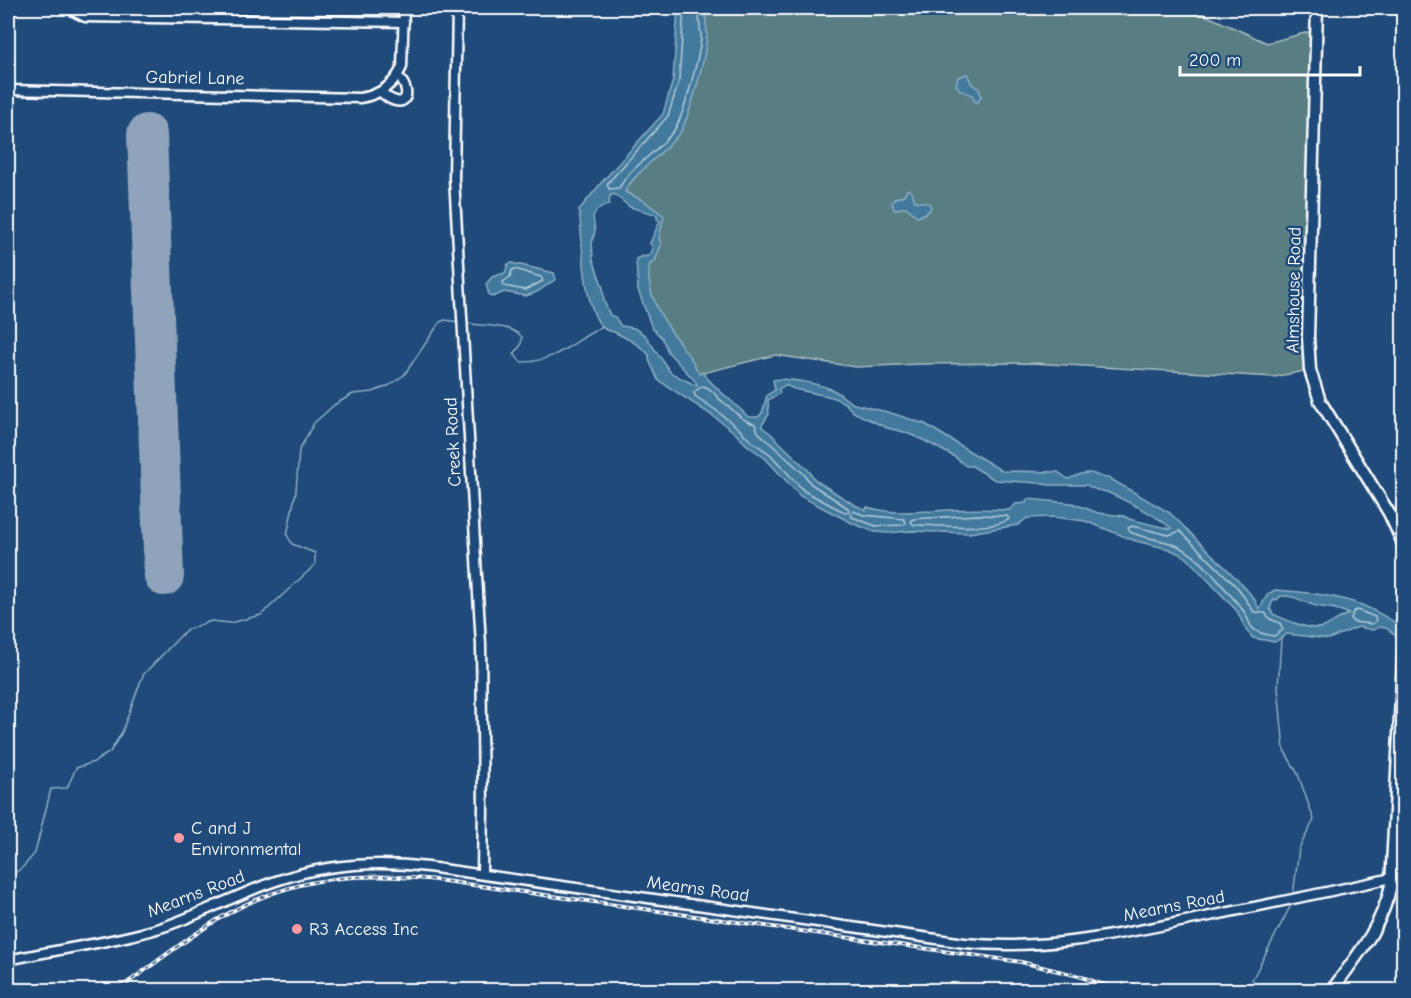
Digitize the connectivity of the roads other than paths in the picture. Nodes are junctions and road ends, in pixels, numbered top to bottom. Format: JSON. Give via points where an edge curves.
{"nodes":[{"id":1,"x":67,"y":8,"type":"edge"},
{"id":2,"x":404,"y":8,"type":"edge"},
{"id":3,"x":457,"y":8,"type":"edge"},
{"id":4,"x":1317,"y":8,"type":"edge"},
{"id":5,"x":404,"y":22,"type":"junction"},
{"id":6,"x":398,"y":76,"type":"junction"},
{"id":7,"x":8,"y":90,"type":"edge"},
{"id":8,"x":381,"y":92,"type":"junction"},
{"id":9,"x":1404,"y":549,"type":"edge"},
{"id":10,"x":1404,"y":640,"type":"edge"},
{"id":11,"x":482,"y":874,"type":"junction"},
{"id":12,"x":1392,"y":878,"type":"junction"},
{"id":13,"x":8,"y":960,"type":"edge"},
{"id":14,"x":1332,"y":990,"type":"edge"}],
"edges":[{"from":1,"to":5,"type":"street","via":[[86,17]]},
{"from":2,"to":5,"type":"street","name":"Gabriel Lane"},
{"from":3,"to":11,"type":"street","name":"Creek Road","via":[[454,178],[481,645]]},
{"from":4,"to":9,"type":"main road","name":"Almshouse Road","via":[[1310,370],[1320,401],[1389,513]]},
{"from":5,"to":6,"type":"street","name":"Gabriel Lane"},
{"from":6,"to":8,"type":"street"},
{"from":6,"to":8,"type":"street","name":"Gabriel Lane","via":[[407,88],[404,100],[393,101]]},
{"from":7,"to":8,"type":"street","name":"Gabriel Lane","via":[[360,98]]},
{"from":10,"to":12,"type":"main road"},
{"from":11,"to":12,"type":"street","name":"Mearns Road","via":[[1003,946],[1097,938]]},
{"from":11,"to":13,"type":"street","name":"Mearns Road","via":[[382,864],[324,869],[279,880],[151,930]]},
{"from":12,"to":14,"type":"main road","via":[[1379,922]]}]}
